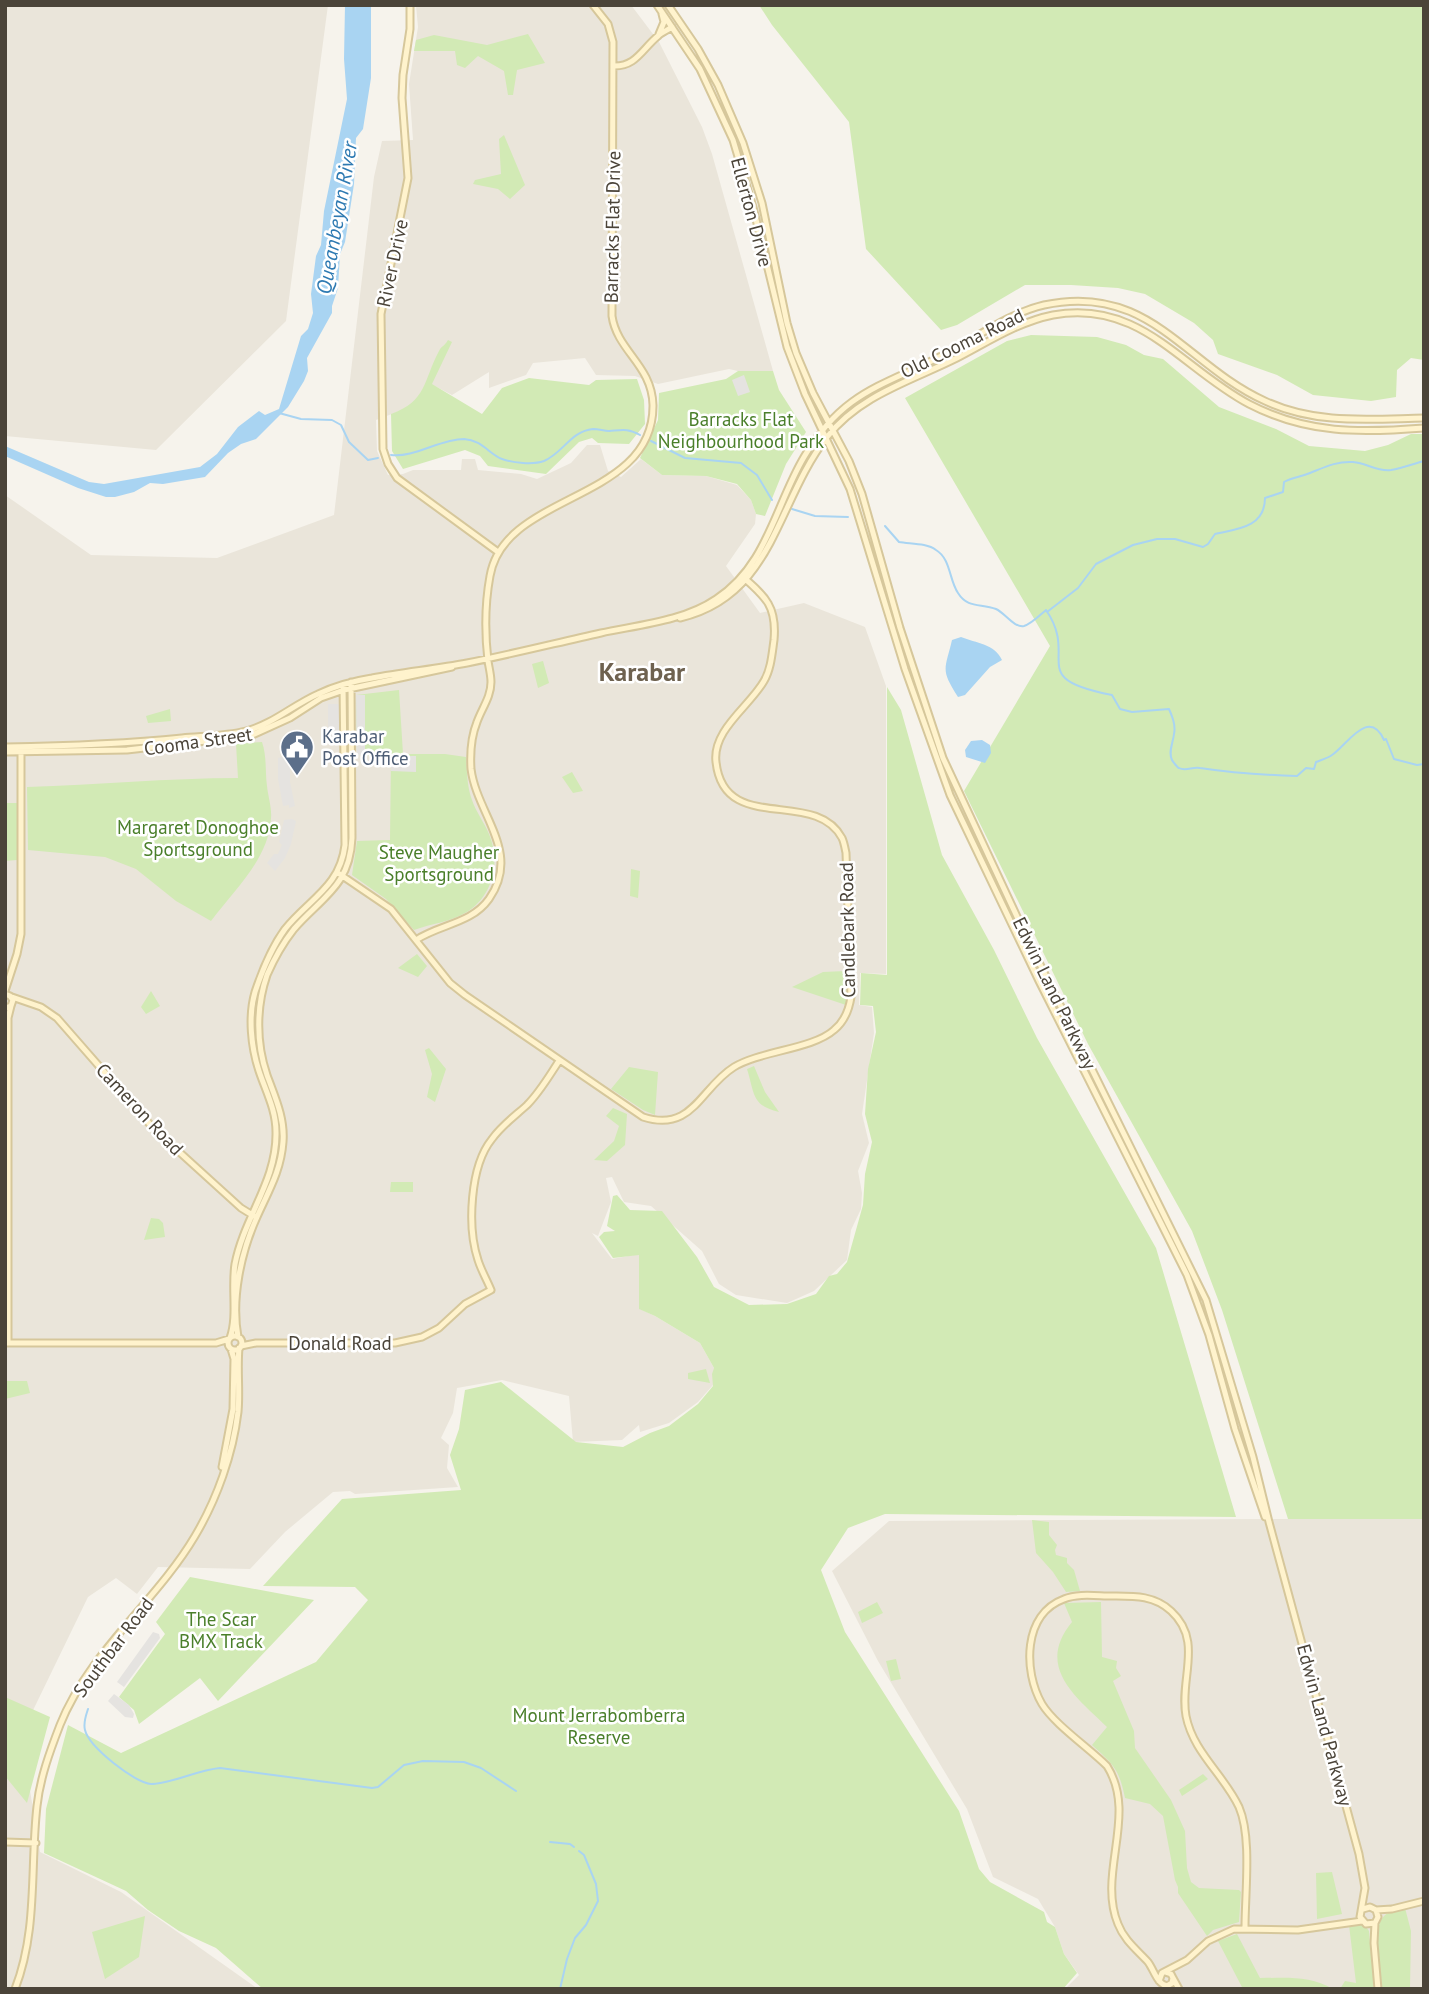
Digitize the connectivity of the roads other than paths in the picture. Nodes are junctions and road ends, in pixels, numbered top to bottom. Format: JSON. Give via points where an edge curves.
{"nodes":[{"id":1,"x":410,"y":5,"type":"edge"},
{"id":2,"x":593,"y":5,"type":"edge"},
{"id":3,"x":657,"y":5,"type":"edge"},
{"id":4,"x":668,"y":5,"type":"edge"},
{"id":5,"x":674,"y":5,"type":"edge"},
{"id":6,"x":662,"y":12,"type":"junction"},
{"id":7,"x":673,"y":13,"type":"junction"},
{"id":8,"x":680,"y":22,"type":"junction"},
{"id":9,"x":672,"y":27,"type":"junction"},
{"id":10,"x":659,"y":34,"type":"junction"},
{"id":11,"x":613,"y":66,"type":"junction"},
{"id":12,"x":1424,"y":418,"type":"edge"},
{"id":13,"x":828,"y":423,"type":"junction"},
{"id":14,"x":1424,"y":428,"type":"edge"},
{"id":15,"x":823,"y":429,"type":"junction"},
{"id":16,"x":833,"y":430,"type":"junction"},
{"id":17,"x":827,"y":437,"type":"junction"},
{"id":18,"x":785,"y":505,"type":"junction"},
{"id":19,"x":498,"y":552,"type":"junction"},
{"id":20,"x":745,"y":579,"type":"junction"},
{"id":21,"x":488,"y":658,"type":"junction"},
{"id":22,"x":347,"y":686,"type":"junction"},
{"id":23,"x":21,"y":749,"type":"junction"},
{"id":24,"x":5,"y":750,"type":"edge"},
{"id":25,"x":341,"y":875,"type":"junction"},
{"id":26,"x":416,"y":940,"type":"junction"},
{"id":27,"x":8,"y":995,"type":"edge"},
{"id":28,"x":24,"y":1002,"type":"junction"},
{"id":29,"x":8,"y":1010,"type":"edge"},
{"id":30,"x":559,"y":1061,"type":"junction"},
{"id":31,"x":254,"y":1216,"type":"junction"},
{"id":32,"x":230,"y":1339,"type":"junction"},
{"id":33,"x":7,"y":1343,"type":"edge"},
{"id":34,"x":216,"y":1343,"type":"junction"},
{"id":35,"x":240,"y":1343,"type":"junction"},
{"id":36,"x":231,"y":1348,"type":"junction"},
{"id":37,"x":220,"y":1483,"type":"junction"},
{"id":38,"x":1280,"y":1564,"type":"junction"},
{"id":39,"x":5,"y":1842,"type":"edge"},
{"id":40,"x":36,"y":1843,"type":"junction"},
{"id":41,"x":1365,"y":1888,"type":"junction"},
{"id":42,"x":1424,"y":1900,"type":"edge"},
{"id":43,"x":1374,"y":1908,"type":"junction"},
{"id":44,"x":1392,"y":1909,"type":"junction"},
{"id":45,"x":1368,"y":1918,"type":"junction"},
{"id":46,"x":1245,"y":1927,"type":"junction"},
{"id":47,"x":1180,"y":1964,"type":"junction"},
{"id":48,"x":1150,"y":1965,"type":"junction"},
{"id":49,"x":1164,"y":1972,"type":"junction"},
{"id":50,"x":1173,"y":1978,"type":"junction"},
{"id":51,"x":1159,"y":1981,"type":"junction"},
{"id":52,"x":1169,"y":1986,"type":"junction"},
{"id":53,"x":15,"y":1989,"type":"edge"},
{"id":54,"x":1178,"y":1989,"type":"edge"},
{"id":55,"x":1378,"y":1989,"type":"edge"}],
"edges":[{"from":1,"to":19,"type":"main road","name":"River Drive","via":[[402,75],[408,178],[381,314],[383,449],[397,478]]},
{"from":2,"to":11,"type":"main road","name":"Barracks Flat Drive","via":[[611,34]]},
{"from":3,"to":6,"type":"main road","name":"Ellerton Drive"},
{"from":4,"to":7,"type":"main road","name":"Ellerton Drive"},
{"from":5,"to":8,"type":"main road"},
{"from":6,"to":9,"type":"main road","name":"Ellerton Drive"},
{"from":6,"to":10,"type":"main road"},
{"from":7,"to":8,"type":"main road","name":"Ellerton Drive"},
{"from":7,"to":9,"type":"main road"},
{"from":8,"to":13,"type":"main road","name":"Ellerton Drive","via":[[718,85],[743,143],[762,203],[794,345]]},
{"from":9,"to":10,"type":"main road"},
{"from":9,"to":15,"type":"main road","name":"Ellerton Drive","via":[[700,69],[733,140],[786,347]]},
{"from":10,"to":11,"type":"main road","via":[[630,64]]},
{"from":11,"to":19,"type":"main road","name":"Barracks Flat Drive","via":[[612,316],[617,335],[649,381],[651,424],[639,450],[621,468],[524,524]]},
{"from":12,"to":13,"type":"main road","name":"Old Cooma Road","via":[[1360,421],[1294,412],[1238,386],[1149,320],[1114,306],[1079,302],[1041,306],[1004,320],[952,351],[869,389]]},
{"from":13,"to":15,"type":"main road","name":"Old Cooma Road"},
{"from":13,"to":16,"type":"main road","name":"Edwin Land Parkway"},
{"from":14,"to":16,"type":"main road","name":"Old Cooma Road","via":[[1354,432],[1288,420],[1228,391],[1142,329],[1112,318],[1075,313],[1016,327],[884,391]]},
{"from":15,"to":17,"type":"main road","name":"Edwin Land Parkway"},
{"from":15,"to":18,"type":"main road","name":"Old Cooma Road","via":[[804,458]]},
{"from":16,"to":17,"type":"main road","name":"Old Cooma Road"},
{"from":16,"to":38,"type":"main road","name":"Edwin Land Parkway","via":[[862,494],[943,758],[1206,1300]]},
{"from":17,"to":18,"type":"main road","name":"Old Cooma Road"},
{"from":17,"to":38,"type":"main road","name":"Edwin Land Parkway","via":[[853,499],[905,669],[950,795],[1191,1284]]},
{"from":18,"to":20,"type":"main road","name":"Old Cooma Road"},
{"from":19,"to":21,"type":"main road","name":"Barracks Flat Drive","via":[[489,580]]},
{"from":20,"to":21,"type":"main road","name":"Cooma Street","via":[[697,609]]},
{"from":20,"to":30,"type":"main road","name":"Candlebark Road","via":[[770,606],[775,626],[773,650],[763,684],[722,736],[716,763],[727,792],[736,799],[822,819],[841,837],[848,889],[851,997],[847,1013],[829,1035],[737,1065],[718,1077],[691,1110],[665,1121],[643,1117]]},
{"from":21,"to":22,"type":"main road","name":"Cooma Street"},
{"from":21,"to":26,"type":"main road","name":"Barracks Flat Drive","via":[[491,688],[470,756],[477,791],[499,846],[501,870],[494,891],[477,911]]},
{"from":22,"to":23,"type":"main road","name":"Cooma Street","via":[[317,694],[250,736],[127,750]]},
{"from":22,"to":25,"type":"main road","name":"Southbar Road"},
{"from":23,"to":24,"type":"main road","name":"Cooma Street"},
{"from":23,"to":27,"type":"main road","via":[[21,934]]},
{"from":25,"to":26,"type":"main road","name":"Candlebark Road","via":[[384,903]]},
{"from":25,"to":31,"type":"main road","name":"Southbar Road","via":[[282,934],[255,993],[253,1044],[272,1105],[276,1141],[271,1173]]},
{"from":26,"to":30,"type":"main road","name":"Candlebark Road","via":[[450,983]]},
{"from":27,"to":28,"type":"main road","name":"Cameron Road"},
{"from":27,"to":29,"type":"main road"},
{"from":28,"to":29,"type":"main road"},
{"from":28,"to":31,"type":"main road","name":"Cameron Road","via":[[57,1018],[154,1129]]},
{"from":29,"to":33,"type":"main road"},
{"from":30,"to":35,"type":"main road","name":"Donald Road","via":[[529,1103],[490,1140],[475,1175],[475,1241],[491,1290],[465,1304],[439,1328],[408,1341]]},
{"from":31,"to":32,"type":"main road","name":"Southbar Road","via":[[235,1265]]},
{"from":31,"to":35,"type":"main road","name":"Southbar Road","via":[[239,1278],[236,1322]]},
{"from":32,"to":34,"type":"main road"},
{"from":32,"to":35,"type":"main road"},
{"from":32,"to":36,"type":"main road","name":"Southbar Road"},
{"from":33,"to":34,"type":"main road"},
{"from":34,"to":36,"type":"main road"},
{"from":35,"to":36,"type":"main road"},
{"from":35,"to":37,"type":"main road","name":"Southbar Road","via":[[234,1441]]},
{"from":36,"to":37,"type":"main road","name":"Southbar Road","via":[[233,1409]]},
{"from":37,"to":40,"type":"main road","name":"Southbar Road","via":[[195,1536],[65,1713],[44,1768]]},
{"from":38,"to":41,"type":"main road","name":"Edwin Land Parkway"},
{"from":39,"to":40,"type":"main road"},
{"from":40,"to":53,"type":"main road","name":"Southbar Road","via":[[30,1928]]},
{"from":41,"to":43,"type":"main road","name":"Edwin Land Parkway"},
{"from":41,"to":45,"type":"main road","name":"Edwin Land Parkway"},
{"from":42,"to":44,"type":"main road"},
{"from":43,"to":44,"type":"main road"},
{"from":43,"to":45,"type":"main road"},
{"from":43,"to":45,"type":"main road","name":"Edwin Land Parkway"},
{"from":44,"to":45,"type":"main road"},
{"from":45,"to":46,"type":"main road","via":[[1298,1930]]},
{"from":45,"to":55,"type":"main road","name":"Edwin Land Parkway"},
{"from":46,"to":47,"type":"main road","via":[[1208,1941]]},
{"from":46,"to":48,"type":"main road","via":[[1244,1821],[1190,1730],[1185,1696],[1190,1647],[1183,1625],[1166,1606],[1143,1597],[1064,1598],[1038,1620],[1029,1650],[1031,1675],[1042,1705],[1107,1766],[1115,1780],[1120,1804],[1111,1892],[1114,1914],[1125,1938]]},
{"from":47,"to":49,"type":"main road"},
{"from":47,"to":50,"type":"main road"},
{"from":48,"to":49,"type":"main road"},
{"from":48,"to":51,"type":"main road"},
{"from":49,"to":50,"type":"main road"},
{"from":49,"to":51,"type":"main road"},
{"from":50,"to":52,"type":"main road"},
{"from":50,"to":54,"type":"main road"},
{"from":51,"to":52,"type":"main road"},
{"from":52,"to":54,"type":"main road"}]}
